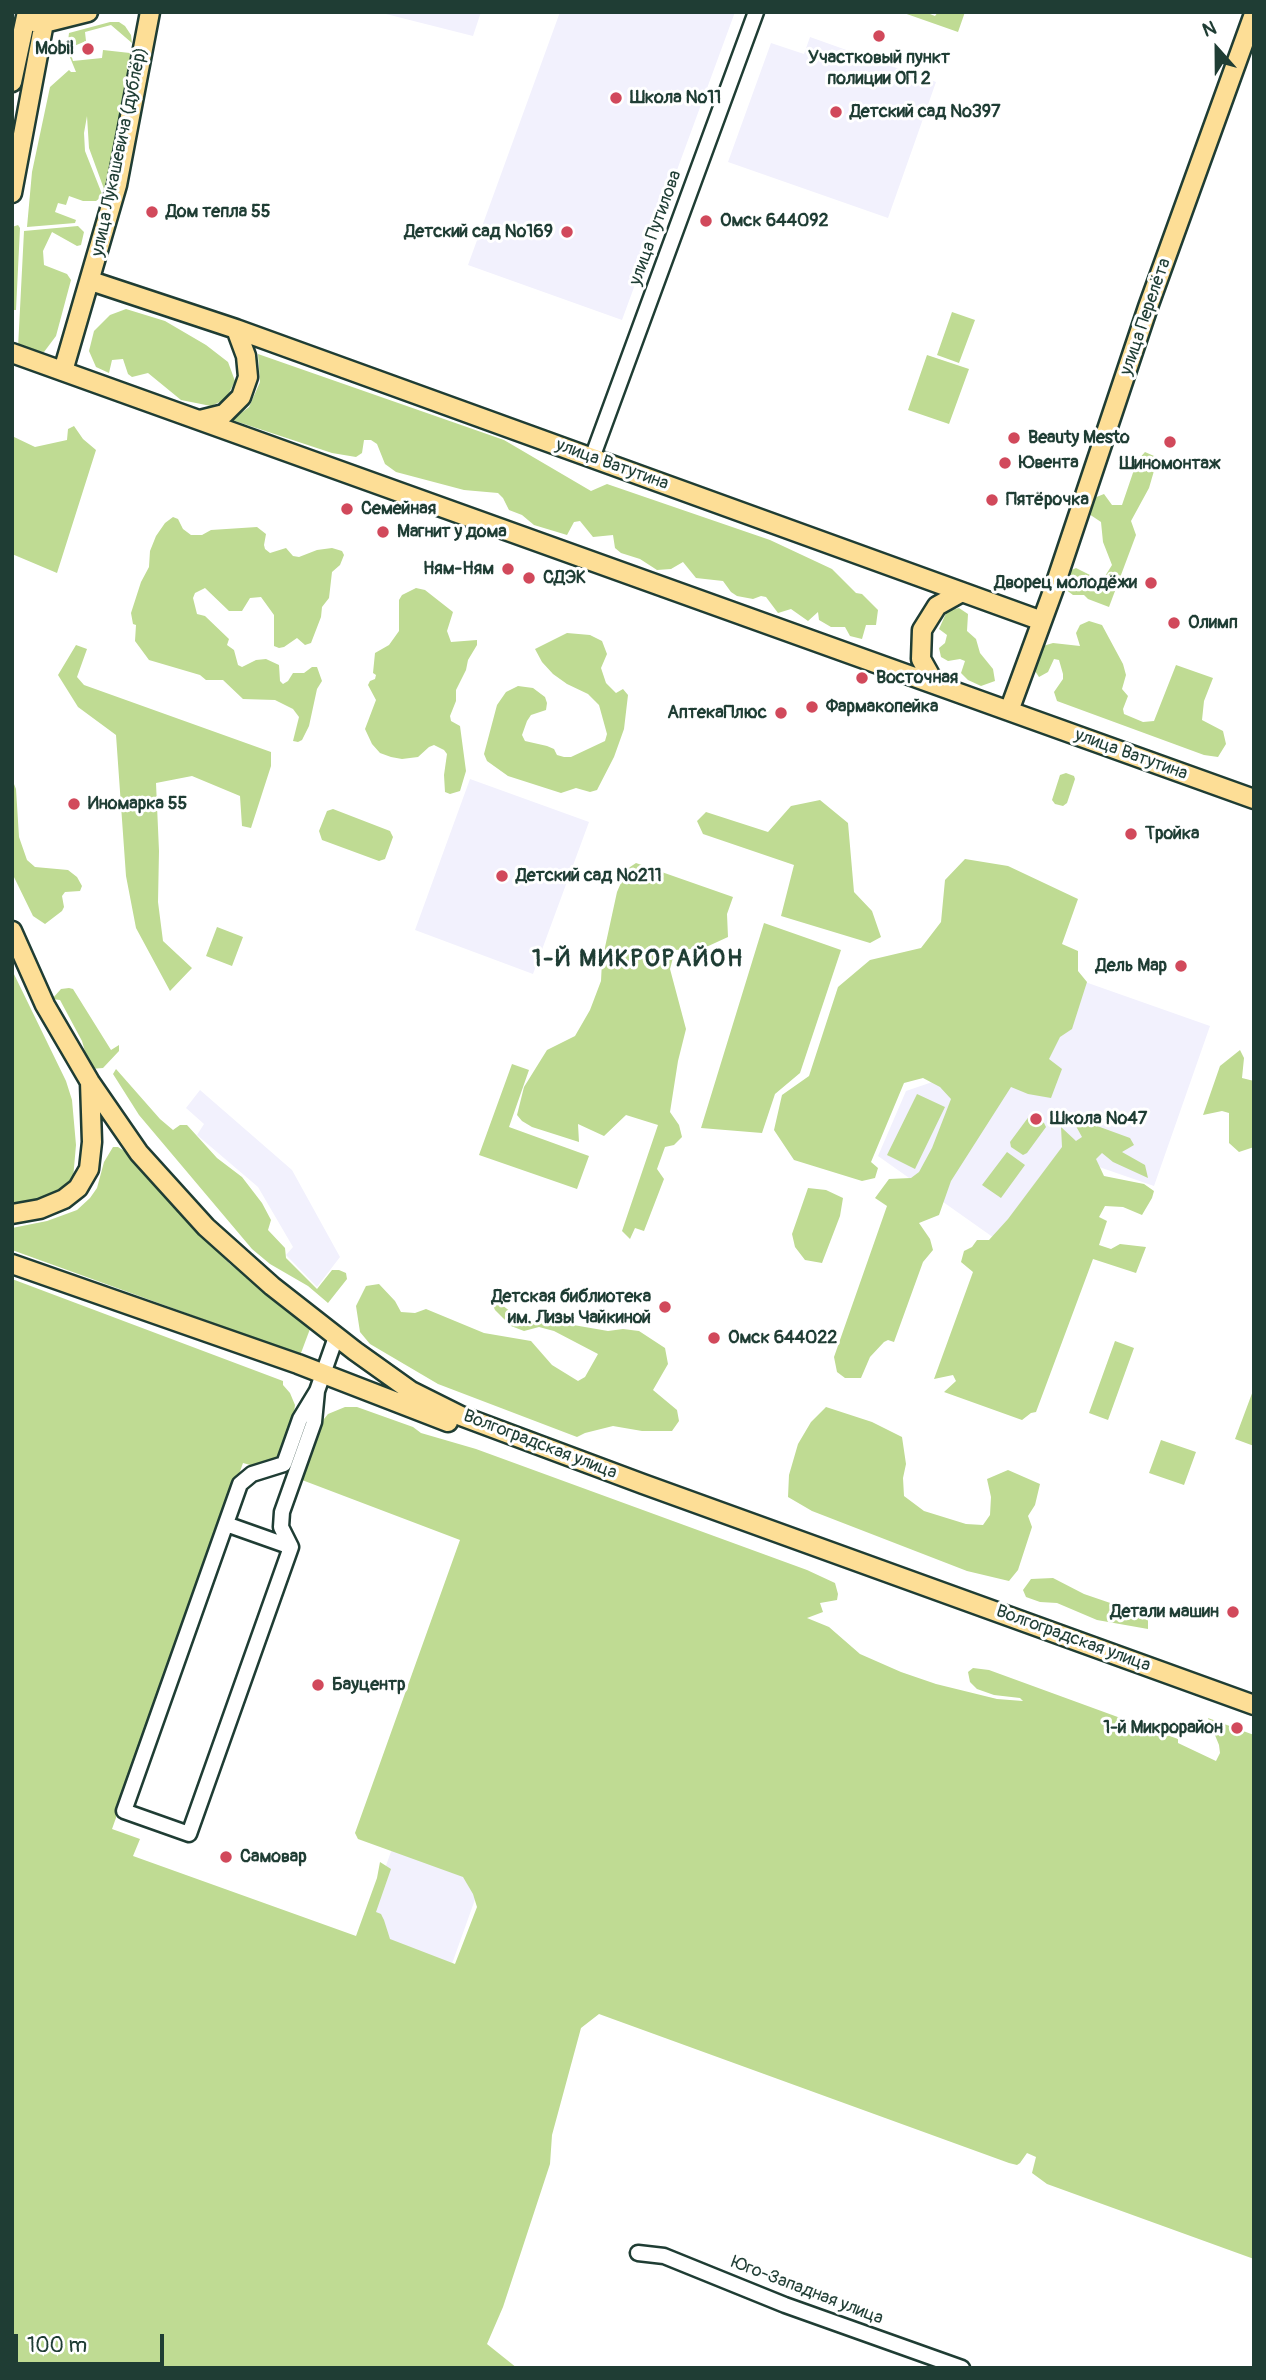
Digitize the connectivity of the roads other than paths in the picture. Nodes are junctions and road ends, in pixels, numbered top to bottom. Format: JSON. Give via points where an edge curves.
{"nodes":[{"id":1,"x":88,"y":12,"type":"edge"},
{"id":2,"x":150,"y":12,"type":"edge"},
{"id":3,"x":756,"y":12,"type":"edge"},
{"id":4,"x":1254,"y":14,"type":"edge"},
{"id":5,"x":30,"y":21,"type":"edge"},
{"id":6,"x":12,"y":82,"type":"edge"},
{"id":7,"x":12,"y":193,"type":"edge"},
{"id":8,"x":91,"y":281,"type":"junction"},
{"id":9,"x":236,"y":329,"type":"junction"},
{"id":10,"x":12,"y":354,"type":"edge"},
{"id":11,"x":64,"y":371,"type":"junction"},
{"id":12,"x":200,"y":420,"type":"junction"},
{"id":13,"x":592,"y":457,"type":"junction"},
{"id":14,"x":962,"y":592,"type":"junction"},
{"id":15,"x":1042,"y":621,"type":"junction"},
{"id":16,"x":935,"y":684,"type":"junction"},
{"id":17,"x":1009,"y":711,"type":"junction"},
{"id":18,"x":1254,"y":799,"type":"edge"},
{"id":19,"x":12,"y":931,"type":"edge"},
{"id":20,"x":90,"y":1083,"type":"junction"},
{"id":21,"x":12,"y":1214,"type":"edge"},
{"id":22,"x":12,"y":1264,"type":"edge"},
{"id":23,"x":336,"y":1337,"type":"junction"},
{"id":24,"x":323,"y":1374,"type":"junction"},
{"id":25,"x":317,"y":1391,"type":"junction"},
{"id":26,"x":226,"y":1524,"type":"junction"},
{"id":27,"x":291,"y":1547,"type":"junction"},
{"id":28,"x":1254,"y":1705,"type":"edge"},
{"id":29,"x":1254,"y":1717,"type":"edge"},
{"id":30,"x":638,"y":2253,"type":"dead end"},
{"id":31,"x":962,"y":2368,"type":"edge"}],
"edges":[{"from":1,"to":5,"type":"main road"},
{"from":2,"to":8,"type":"main road","name":"улица Лукашевича (дублёр)","via":[[117,185]]},
{"from":3,"to":13,"type":"street","name":"улица Путилова"},
{"from":4,"to":15,"type":"main road","name":"улица Перелёта"},
{"from":5,"to":6,"type":"main road"},
{"from":5,"to":7,"type":"main road"},
{"from":8,"to":9,"type":"main road","name":"улица Ватутина"},
{"from":8,"to":11,"type":"main road","name":"улица Лукашевича (дублёр)"},
{"from":9,"to":12,"type":"main road","via":[[248,377],[241,397],[224,414]]},
{"from":9,"to":13,"type":"main road","name":"улица Ватутина"},
{"from":10,"to":11,"type":"main road","name":"улица Ватутина"},
{"from":11,"to":12,"type":"main road","name":"улица Ватутина"},
{"from":12,"to":16,"type":"main road","name":"улица Ватутина"},
{"from":13,"to":14,"type":"main road","name":"улица Ватутина"},
{"from":14,"to":15,"type":"main road","name":"улица Ватутина"},
{"from":14,"to":16,"type":"main road","via":[[937,606],[922,630],[921,659]]},
{"from":15,"to":17,"type":"main road"},
{"from":16,"to":17,"type":"main road","name":"улица Ватутина"},
{"from":17,"to":18,"type":"main road","name":"улица Ватутина"},
{"from":19,"to":20,"type":"main road","name":"Волгоградская улица","via":[[45,1005]]},
{"from":20,"to":21,"type":"main road","via":[[89,1169],[78,1188],[40,1209]]},
{"from":20,"to":23,"type":"main road","name":"Волгоградская улица","via":[[139,1153],[206,1227]]},
{"from":22,"to":24,"type":"main road","name":"Волгоградская улица"},
{"from":23,"to":24,"type":"street"},
{"from":23,"to":28,"type":"main road","name":"Волгоградская улица","via":[[411,1391],[461,1416]]},
{"from":24,"to":25,"type":"street"},
{"from":24,"to":29,"type":"main road","name":"Волгоградская улица"},
{"from":25,"to":26,"type":"street","via":[[300,1419],[284,1464],[245,1478]]},
{"from":25,"to":27,"type":"street","via":[[314,1422],[282,1511],[281,1527]]},
{"from":26,"to":27,"type":"street"},
{"from":26,"to":27,"type":"street","via":[[124,1811],[189,1834]]},
{"from":30,"to":31,"type":"street","name":"Юго-Западная улица","via":[[664,2256]]}]}
